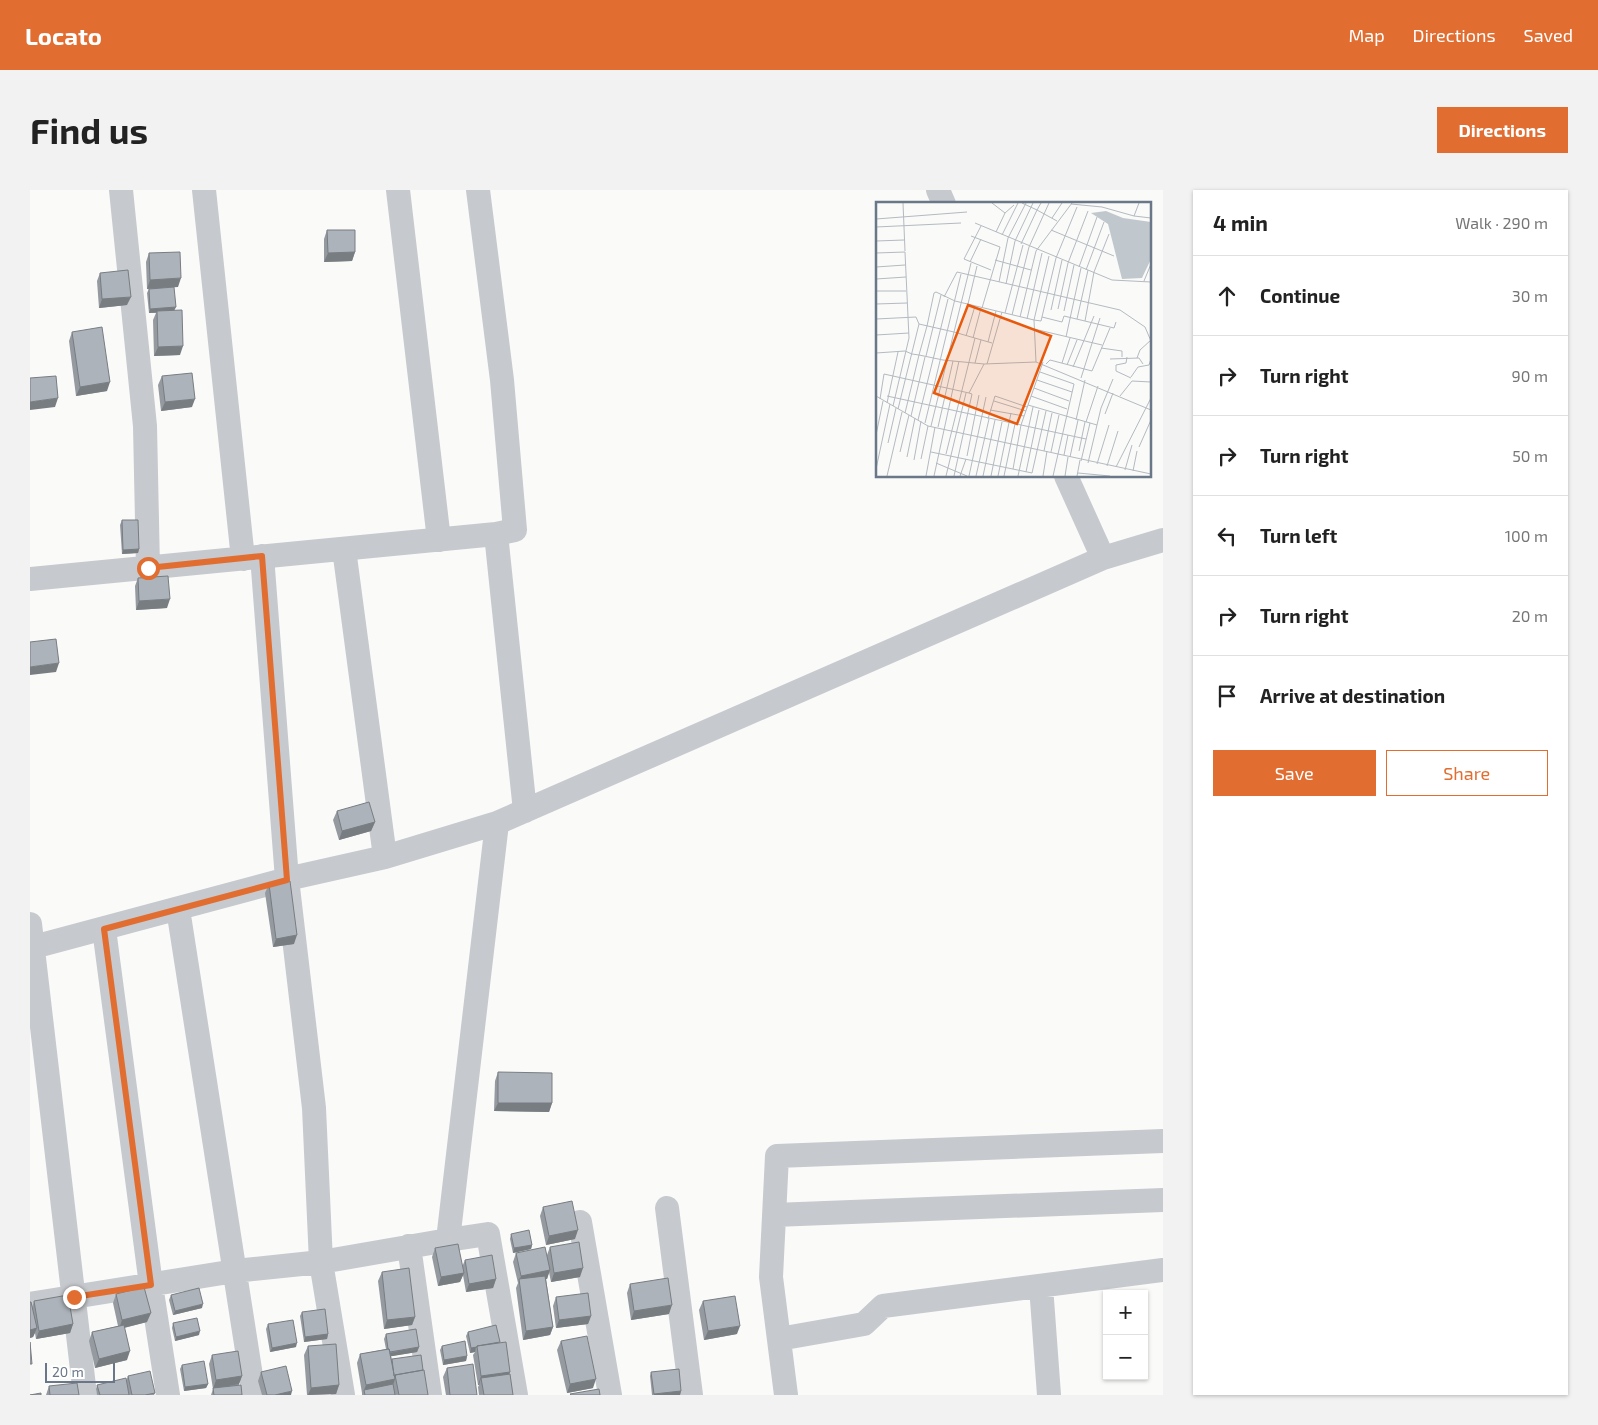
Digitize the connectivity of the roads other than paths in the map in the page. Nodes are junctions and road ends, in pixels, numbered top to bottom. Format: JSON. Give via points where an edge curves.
{"nodes":[{"id":1,"x":121,"y":190,"type":"edge"},
{"id":2,"x":204,"y":190,"type":"edge"},
{"id":3,"x":398,"y":190,"type":"edge"},
{"id":4,"x":478,"y":190,"type":"edge"},
{"id":5,"x":938,"y":190,"type":"edge"},
{"id":6,"x":943,"y":202,"type":"edge"},
{"id":7,"x":1067,"y":478,"type":"edge"},
{"id":8,"x":496,"y":534,"type":"junction"},
{"id":9,"x":439,"y":540,"type":"junction"},
{"id":10,"x":1163,"y":540,"type":"edge"},
{"id":11,"x":344,"y":548,"type":"junction"},
{"id":12,"x":253,"y":558,"type":"junction"},
{"id":13,"x":1103,"y":558,"type":"junction"},
{"id":14,"x":148,"y":568,"type":"junction"},
{"id":15,"x":30,"y":580,"type":"edge"},
{"id":16,"x":525,"y":811,"type":"junction"},
{"id":17,"x":497,"y":823,"type":"junction"},
{"id":18,"x":385,"y":857,"type":"junction"},
{"id":19,"x":287,"y":880,"type":"junction"},
{"id":20,"x":178,"y":909,"type":"junction"},
{"id":21,"x":30,"y":924,"type":"edge"},
{"id":22,"x":104,"y":929,"type":"junction"},
{"id":23,"x":31,"y":948,"type":"edge"},
{"id":24,"x":1163,"y":1141,"type":"edge"},
{"id":25,"x":1163,"y":1200,"type":"edge"},
{"id":26,"x":667,"y":1208,"type":"dead end"},
{"id":27,"x":774,"y":1215,"type":"junction"},
{"id":28,"x":580,"y":1222,"type":"dead end"},
{"id":29,"x":448,"y":1240,"type":"junction"},
{"id":30,"x":409,"y":1246,"type":"junction"},
{"id":31,"x":321,"y":1262,"type":"junction"},
{"id":32,"x":1163,"y":1270,"type":"edge"},
{"id":33,"x":236,"y":1271,"type":"junction"},
{"id":34,"x":151,"y":1285,"type":"junction"},
{"id":35,"x":1041,"y":1286,"type":"junction"},
{"id":36,"x":74,"y":1297,"type":"junction"},
{"id":37,"x":30,"y":1304,"type":"edge"},
{"id":38,"x":779,"y":1339,"type":"junction"},
{"id":39,"x":85,"y":1395,"type":"edge"},
{"id":40,"x":168,"y":1395,"type":"edge"},
{"id":41,"x":254,"y":1395,"type":"edge"},
{"id":42,"x":343,"y":1395,"type":"edge"},
{"id":43,"x":430,"y":1395,"type":"edge"},
{"id":44,"x":516,"y":1395,"type":"edge"},
{"id":45,"x":610,"y":1395,"type":"edge"},
{"id":46,"x":691,"y":1395,"type":"edge"},
{"id":47,"x":786,"y":1395,"type":"edge"},
{"id":48,"x":1049,"y":1395,"type":"edge"}],
"edges":[{"from":1,"to":14,"type":"street","via":[[145,426]]},
{"from":2,"to":12,"type":"street"},
{"from":3,"to":9,"type":"street"},
{"from":4,"to":8,"type":"street","via":[[502,380],[515,530]]},
{"from":5,"to":6,"type":"street"},
{"from":7,"to":13,"type":"street"},
{"from":8,"to":9,"type":"street"},
{"from":8,"to":16,"type":"street"},
{"from":9,"to":11,"type":"street"},
{"from":10,"to":13,"type":"street"},
{"from":11,"to":12,"type":"street"},
{"from":11,"to":18,"type":"street"},
{"from":12,"to":14,"type":"street"},
{"from":12,"to":19,"type":"street"},
{"from":13,"to":16,"type":"street"},
{"from":14,"to":15,"type":"street"},
{"from":16,"to":17,"type":"street"},
{"from":17,"to":18,"type":"street"},
{"from":17,"to":29,"type":"street"},
{"from":18,"to":19,"type":"street"},
{"from":19,"to":20,"type":"street"},
{"from":19,"to":31,"type":"street","via":[[314,1108]]},
{"from":20,"to":22,"type":"street"},
{"from":20,"to":33,"type":"street"},
{"from":21,"to":23,"type":"street"},
{"from":22,"to":23,"type":"street"},
{"from":22,"to":34,"type":"street"},
{"from":23,"to":36,"type":"street"},
{"from":24,"to":27,"type":"street","via":[[777,1156]]},
{"from":25,"to":27,"type":"street"},
{"from":26,"to":46,"type":"street"},
{"from":27,"to":38,"type":"street","via":[[771,1277]]},
{"from":28,"to":45,"type":"street"},
{"from":29,"to":30,"type":"street"},
{"from":29,"to":44,"type":"street","via":[[488,1234]]},
{"from":30,"to":31,"type":"street"},
{"from":30,"to":43,"type":"street"},
{"from":31,"to":33,"type":"street"},
{"from":31,"to":42,"type":"street"},
{"from":32,"to":35,"type":"street"},
{"from":33,"to":34,"type":"street"},
{"from":33,"to":41,"type":"street"},
{"from":34,"to":36,"type":"street"},
{"from":34,"to":40,"type":"street"},
{"from":35,"to":38,"type":"street","via":[[883,1306],[864,1324]]},
{"from":35,"to":48,"type":"street"},
{"from":36,"to":37,"type":"street"},
{"from":36,"to":39,"type":"street"},
{"from":38,"to":47,"type":"street"}]}
